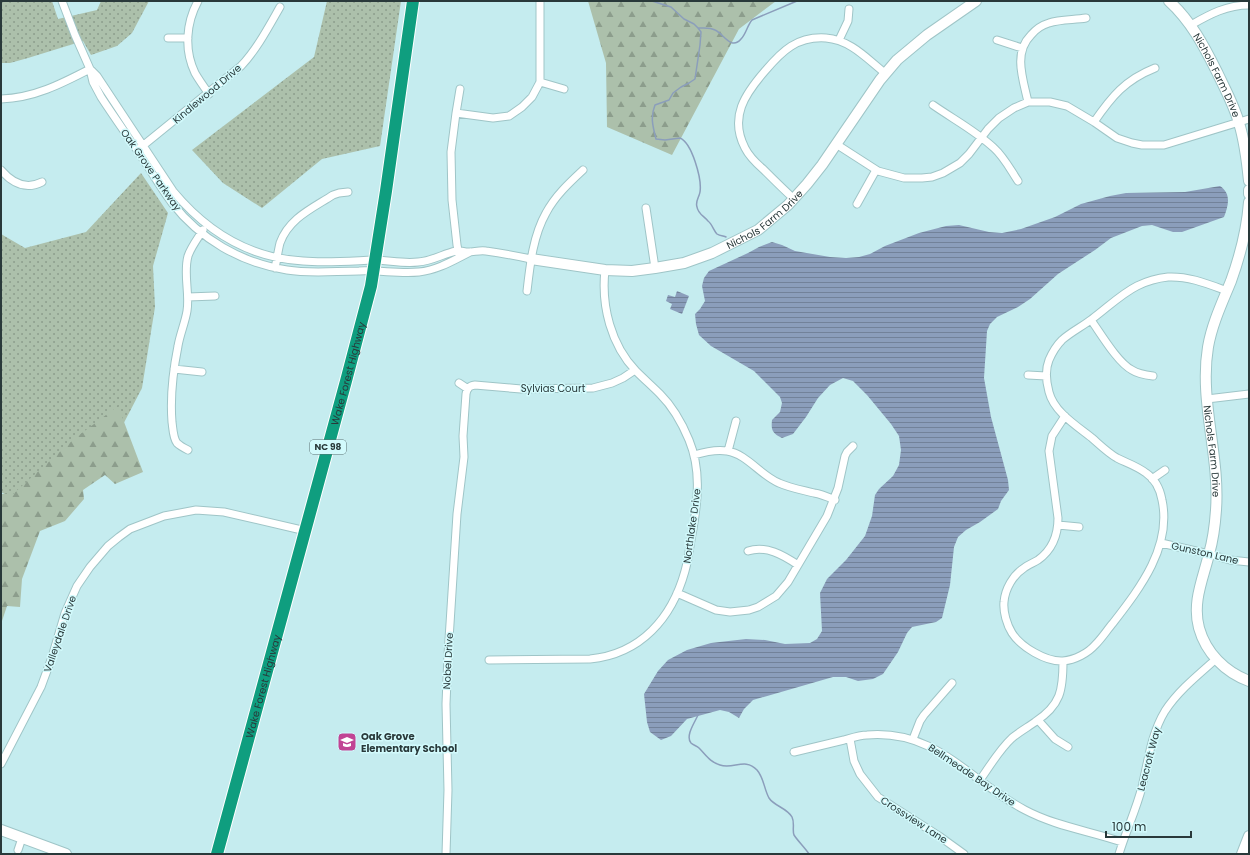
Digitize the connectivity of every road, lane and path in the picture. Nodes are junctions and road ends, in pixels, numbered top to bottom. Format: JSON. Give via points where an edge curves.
{"nodes":[{"id":1,"x":62,"y":1,"type":"edge"},
{"id":2,"x":198,"y":1,"type":"edge"},
{"id":3,"x":413,"y":1,"type":"edge"},
{"id":4,"x":540,"y":1,"type":"edge"},
{"id":5,"x":976,"y":1,"type":"edge"},
{"id":6,"x":1170,"y":1,"type":"edge"},
{"id":7,"x":1249,"y":5,"type":"edge"},
{"id":8,"x":280,"y":7,"type":"dead end"},
{"id":9,"x":849,"y":9,"type":"dead end"},
{"id":10,"x":1086,"y":18,"type":"dead end"},
{"id":11,"x":1191,"y":26,"type":"junction"},
{"id":12,"x":168,"y":38,"type":"dead end"},
{"id":13,"x":188,"y":38,"type":"junction"},
{"id":14,"x":839,"y":40,"type":"junction"},
{"id":15,"x":997,"y":40,"type":"dead end"},
{"id":16,"x":1022,"y":48,"type":"junction"},
{"id":17,"x":1156,"y":68,"type":"dead end"},
{"id":18,"x":90,"y":69,"type":"junction"},
{"id":19,"x":885,"y":73,"type":"junction"},
{"id":20,"x":540,"y":82,"type":"junction"},
{"id":21,"x":460,"y":89,"type":"dead end"},
{"id":22,"x":564,"y":89,"type":"dead end"},
{"id":23,"x":209,"y":94,"type":"junction"},
{"id":24,"x":1,"y":99,"type":"edge"},
{"id":25,"x":1028,"y":102,"type":"junction"},
{"id":26,"x":933,"y":105,"type":"dead end"},
{"id":27,"x":456,"y":113,"type":"junction"},
{"id":28,"x":1244,"y":121,"type":"edge"},
{"id":29,"x":1094,"y":122,"type":"junction"},
{"id":30,"x":982,"y":138,"type":"junction"},
{"id":31,"x":836,"y":144,"type":"junction"},
{"id":32,"x":143,"y":146,"type":"junction"},
{"id":33,"x":137,"y":150,"type":"junction"},
{"id":34,"x":1,"y":170,"type":"edge"},
{"id":35,"x":583,"y":170,"type":"dead end"},
{"id":36,"x":876,"y":170,"type":"junction"},
{"id":37,"x":1018,"y":181,"type":"dead end"},
{"id":38,"x":1249,"y":181,"type":"edge"},
{"id":39,"x":42,"y":182,"type":"dead end"},
{"id":40,"x":1249,"y":190,"type":"edge"},
{"id":41,"x":348,"y":192,"type":"dead end"},
{"id":42,"x":1249,"y":194,"type":"edge"},
{"id":43,"x":794,"y":199,"type":"junction"},
{"id":44,"x":1249,"y":202,"type":"edge"},
{"id":45,"x":857,"y":204,"type":"dead end"},
{"id":46,"x":646,"y":208,"type":"dead end"},
{"id":47,"x":207,"y":225,"type":"junction"},
{"id":48,"x":201,"y":232,"type":"junction"},
{"id":49,"x":459,"y":254,"type":"junction"},
{"id":50,"x":277,"y":257,"type":"junction"},
{"id":51,"x":531,"y":259,"type":"junction"},
{"id":52,"x":375,"y":265,"type":"junction"},
{"id":53,"x":275,"y":268,"type":"junction"},
{"id":54,"x":655,"y":268,"type":"junction"},
{"id":55,"x":605,"y":270,"type":"junction"},
{"id":56,"x":527,"y":291,"type":"dead end"},
{"id":57,"x":1227,"y":291,"type":"junction"},
{"id":58,"x":188,"y":296,"type":"junction"},
{"id":59,"x":215,"y":296,"type":"dead end"},
{"id":60,"x":1091,"y":320,"type":"junction"},
{"id":61,"x":174,"y":369,"type":"junction"},
{"id":62,"x":635,"y":370,"type":"junction"},
{"id":63,"x":202,"y":372,"type":"dead end"},
{"id":64,"x":1028,"y":375,"type":"dead end"},
{"id":65,"x":1046,"y":376,"type":"junction"},
{"id":66,"x":1153,"y":376,"type":"dead end"},
{"id":67,"x":459,"y":383,"type":"dead end"},
{"id":68,"x":468,"y":388,"type":"junction"},
{"id":69,"x":1249,"y":394,"type":"edge"},
{"id":70,"x":1207,"y":399,"type":"junction"},
{"id":71,"x":1065,"y":416,"type":"junction"},
{"id":72,"x":736,"y":421,"type":"dead end"},
{"id":73,"x":853,"y":446,"type":"dead end"},
{"id":74,"x":188,"y":450,"type":"dead end"},
{"id":75,"x":728,"y":451,"type":"junction"},
{"id":76,"x":694,"y":455,"type":"junction"},
{"id":77,"x":1165,"y":470,"type":"dead end"},
{"id":78,"x":1152,"y":479,"type":"junction"},
{"id":79,"x":835,"y":500,"type":"junction"},
{"id":80,"x":1058,"y":525,"type":"junction"},
{"id":81,"x":1079,"y":527,"type":"dead end"},
{"id":82,"x":306,"y":531,"type":"junction"},
{"id":83,"x":1161,"y":543,"type":"junction"},
{"id":84,"x":748,"y":551,"type":"dead end"},
{"id":85,"x":1209,"y":554,"type":"junction"},
{"id":86,"x":1249,"y":562,"type":"edge"},
{"id":87,"x":798,"y":565,"type":"junction"},
{"id":88,"x":677,"y":593,"type":"junction"},
{"id":89,"x":1216,"y":659,"type":"junction"},
{"id":90,"x":489,"y":660,"type":"dead end"},
{"id":91,"x":1063,"y":661,"type":"junction"},
{"id":92,"x":1249,"y":681,"type":"edge"},
{"id":93,"x":952,"y":683,"type":"dead end"},
{"id":94,"x":1038,"y":720,"type":"junction"},
{"id":95,"x":850,"y":738,"type":"junction"},
{"id":96,"x":913,"y":739,"type":"junction"},
{"id":97,"x":1068,"y":747,"type":"dead end"},
{"id":98,"x":794,"y":752,"type":"dead end"},
{"id":99,"x":1,"y":764,"type":"edge"},
{"id":100,"x":980,"y":780,"type":"junction"},
{"id":101,"x":1,"y":830,"type":"edge"},
{"id":102,"x":1249,"y":836,"type":"edge"},
{"id":103,"x":22,"y":838,"type":"junction"},
{"id":104,"x":1122,"y":842,"type":"junction"},
{"id":105,"x":18,"y":850,"type":"dead end"},
{"id":106,"x":66,"y":854,"type":"edge"},
{"id":107,"x":218,"y":854,"type":"edge"},
{"id":108,"x":446,"y":854,"type":"edge"},
{"id":109,"x":964,"y":854,"type":"edge"},
{"id":110,"x":1119,"y":854,"type":"edge"},
{"id":111,"x":1242,"y":854,"type":"edge"}],
"edges":[{"from":1,"to":18,"type":"street","name":"Oak Grove Parkway"},
{"from":2,"to":13,"type":"street","via":[[190,22]]},
{"from":3,"to":52,"type":"highway","name":"Wake Forest Highway","number":"NC 98"},
{"from":4,"to":20,"type":"street"},
{"from":5,"to":19,"type":"street","name":"Nichols Farm Drive","via":[[912,46]]},
{"from":6,"to":11,"type":"street","name":"Nichols Farm Drive"},
{"from":7,"to":11,"type":"street","via":[[1221,9]]},
{"from":8,"to":23,"type":"street","name":"Kindlewood Drive","via":[[254,51]]},
{"from":9,"to":14,"type":"street","via":[[848,21]]},
{"from":10,"to":16,"type":"street","via":[[1045,24],[1033,33]]},
{"from":11,"to":28,"type":"street","name":"Nichols Farm Drive"},
{"from":12,"to":13,"type":"street"},
{"from":13,"to":23,"type":"street","via":[[192,64]]},
{"from":14,"to":19,"type":"street","via":[[852,46]]},
{"from":14,"to":43,"type":"street","via":[[808,39],[786,48],[752,86],[739,115],[739,128],[751,158]]},
{"from":15,"to":16,"type":"street"},
{"from":16,"to":25,"type":"street","via":[[1020,62]]},
{"from":17,"to":29,"type":"street","via":[[1137,76],[1122,87]]},
{"from":18,"to":24,"type":"street","via":[[38,93]]},
{"from":18,"to":32,"type":"street","name":"Oak Grove Parkway"},
{"from":18,"to":33,"type":"street","name":"Oak Grove Parkway","via":[[98,92]]},
{"from":19,"to":31,"type":"street","name":"Nichols Farm Drive"},
{"from":20,"to":22,"type":"street"},
{"from":20,"to":27,"type":"street","via":[[532,97],[509,116],[493,118]]},
{"from":21,"to":27,"type":"street"},
{"from":23,"to":32,"type":"street","name":"Kindlewood Drive"},
{"from":25,"to":29,"type":"street","via":[[1050,102],[1067,106]]},
{"from":25,"to":30,"type":"street","via":[[998,118]]},
{"from":26,"to":30,"type":"street"},
{"from":27,"to":49,"type":"street","via":[[451,152],[452,200]]},
{"from":28,"to":29,"type":"street","via":[[1169,144],[1153,145],[1123,140]]},
{"from":28,"to":38,"type":"street","name":"Nichols Farm Drive"},
{"from":30,"to":36,"type":"street","via":[[960,163],[932,177],[904,178]]},
{"from":30,"to":37,"type":"street","via":[[995,149]]},
{"from":31,"to":36,"type":"street"},
{"from":31,"to":43,"type":"street","name":"Nichols Farm Drive"},
{"from":32,"to":33,"type":"street","name":"Kindlewood Drive"},
{"from":32,"to":47,"type":"street","name":"Oak Grove Parkway","via":[[173,191],[186,207]]},
{"from":33,"to":48,"type":"street","name":"Oak Grove Parkway","via":[[181,214]]},
{"from":34,"to":39,"type":"street","via":[[21,185],[33,186]]},
{"from":35,"to":51,"type":"street","via":[[546,211]]},
{"from":36,"to":45,"type":"street"},
{"from":40,"to":42,"type":"street"},
{"from":41,"to":50,"type":"street","via":[[333,195],[293,221],[280,244]]},
{"from":43,"to":54,"type":"street","name":"Nichols Farm Drive","via":[[758,230],[730,245],[694,260]]},
{"from":44,"to":57,"type":"street","name":"Nichols Farm Drive","via":[[1239,256]]},
{"from":46,"to":54,"type":"street"},
{"from":47,"to":48,"type":"street"},
{"from":47,"to":50,"type":"street","name":"Oak Grove Parkway","via":[[246,248]]},
{"from":48,"to":53,"type":"street","name":"Oak Grove Parkway","via":[[226,250]]},
{"from":48,"to":58,"type":"street","via":[[188,256]]},
{"from":49,"to":51,"type":"street","name":"Nichols Farm Drive","via":[[487,251]]},
{"from":49,"to":52,"type":"street","name":"Nichols Farm Drive","via":[[419,262]]},
{"from":50,"to":52,"type":"street","name":"Oak Grove Parkway"},
{"from":50,"to":53,"type":"street"},
{"from":51,"to":55,"type":"street","name":"Nichols Farm Drive"},
{"from":51,"to":56,"type":"street"},
{"from":52,"to":53,"type":"street","name":"Oak Grove Parkway","via":[[308,272]]},
{"from":52,"to":82,"type":"highway","name":"Wake Forest Highway","number":"NC 98","via":[[366,309]]},
{"from":54,"to":55,"type":"street","name":"Nichols Farm Drive","via":[[632,271]]},
{"from":55,"to":62,"type":"street","name":"Northlake Drive","via":[[605,306],[611,329],[619,347]]},
{"from":57,"to":60,"type":"street","via":[[1189,278],[1157,279],[1128,291]]},
{"from":57,"to":70,"type":"street","name":"Nichols Farm Drive","via":[[1213,326],[1209,345]]},
{"from":58,"to":59,"type":"street"},
{"from":58,"to":61,"type":"street"},
{"from":60,"to":65,"type":"street","via":[[1058,345],[1049,360]]},
{"from":60,"to":66,"type":"street","via":[[1126,366],[1142,375]]},
{"from":61,"to":63,"type":"street"},
{"from":61,"to":74,"type":"street","via":[[172,401],[175,439]]},
{"from":62,"to":68,"type":"street","name":"Sylvias Court","via":[[624,378],[593,388],[529,389],[475,385]]},
{"from":62,"to":76,"type":"street","name":"Northlake Drive","via":[[660,394],[677,416]]},
{"from":64,"to":65,"type":"street"},
{"from":65,"to":71,"type":"street","via":[[1051,398]]},
{"from":67,"to":68,"type":"street"},
{"from":68,"to":108,"type":"street","name":"Nobel Drive","via":[[446,686]]},
{"from":69,"to":70,"type":"street"},
{"from":70,"to":85,"type":"street","name":"Nichols Farm Drive","via":[[1217,491]]},
{"from":71,"to":78,"type":"street","via":[[1116,457],[1139,468]]},
{"from":71,"to":80,"type":"street","via":[[1052,436],[1049,451]]},
{"from":72,"to":75,"type":"street"},
{"from":73,"to":79,"type":"street","via":[[845,456]]},
{"from":75,"to":76,"type":"street"},
{"from":75,"to":79,"type":"street","via":[[743,458],[776,482]]},
{"from":76,"to":88,"type":"street","name":"Northlake Drive","via":[[697,502],[686,569]]},
{"from":77,"to":78,"type":"street"},
{"from":78,"to":83,"type":"street","via":[[1161,494],[1163,505]]},
{"from":79,"to":87,"type":"street"},
{"from":80,"to":81,"type":"street"},
{"from":80,"to":91,"type":"street","via":[[1055,539],[1046,553],[1018,572],[1012,580],[1005,596],[1004,611],[1012,633],[1019,641],[1040,655]]},
{"from":82,"to":99,"type":"street","name":"Valleydale Drive","via":[[224,512],[196,510],[157,519],[130,529],[119,537],[90,567],[74,592],[41,687]]},
{"from":82,"to":107,"type":"highway","name":"Wake Forest Highway","number":"NC 98"},
{"from":83,"to":85,"type":"street","name":"Gunston Lane"},
{"from":83,"to":91,"type":"street","via":[[1136,591],[1101,639],[1085,654]]},
{"from":84,"to":87,"type":"street","via":[[760,549],[776,553]]},
{"from":85,"to":86,"type":"street","name":"Gunston Lane"},
{"from":85,"to":89,"type":"street","name":"Nichols Farm Drive","via":[[1199,587],[1197,613],[1203,638]]},
{"from":87,"to":88,"type":"street","via":[[776,596],[749,610],[716,610]]},
{"from":88,"to":90,"type":"street","name":"Northlake Drive","via":[[662,619],[649,633],[629,647],[611,655],[580,659]]},
{"from":89,"to":92,"type":"street","name":"Nichols Farm Drive","via":[[1233,674]]},
{"from":89,"to":104,"type":"street","name":"Leacroft Way","via":[[1182,690],[1159,722],[1142,787]]},
{"from":91,"to":94,"type":"street","via":[[1060,695],[1052,708]]},
{"from":93,"to":96,"type":"street","via":[[924,714]]},
{"from":94,"to":97,"type":"street","via":[[1055,739]]},
{"from":94,"to":100,"type":"street","via":[[1006,744]]},
{"from":95,"to":96,"type":"street","name":"Bellmeade Bay Drive","via":[[883,734]]},
{"from":95,"to":98,"type":"street","name":"Bellmeade Bay Drive"},
{"from":95,"to":109,"type":"street","name":"Crossview Lane","via":[[854,761],[860,774],[878,797]]},
{"from":96,"to":100,"type":"street","name":"Bellmeade Bay Drive","via":[[935,749]]},
{"from":100,"to":104,"type":"street","name":"Bellmeade Bay Drive","via":[[1010,802],[1039,817]]},
{"from":101,"to":103,"type":"street"},
{"from":102,"to":111,"type":"street"},
{"from":103,"to":105,"type":"street"},
{"from":103,"to":106,"type":"street"},
{"from":104,"to":110,"type":"street","name":"Leacroft Way"}]}
